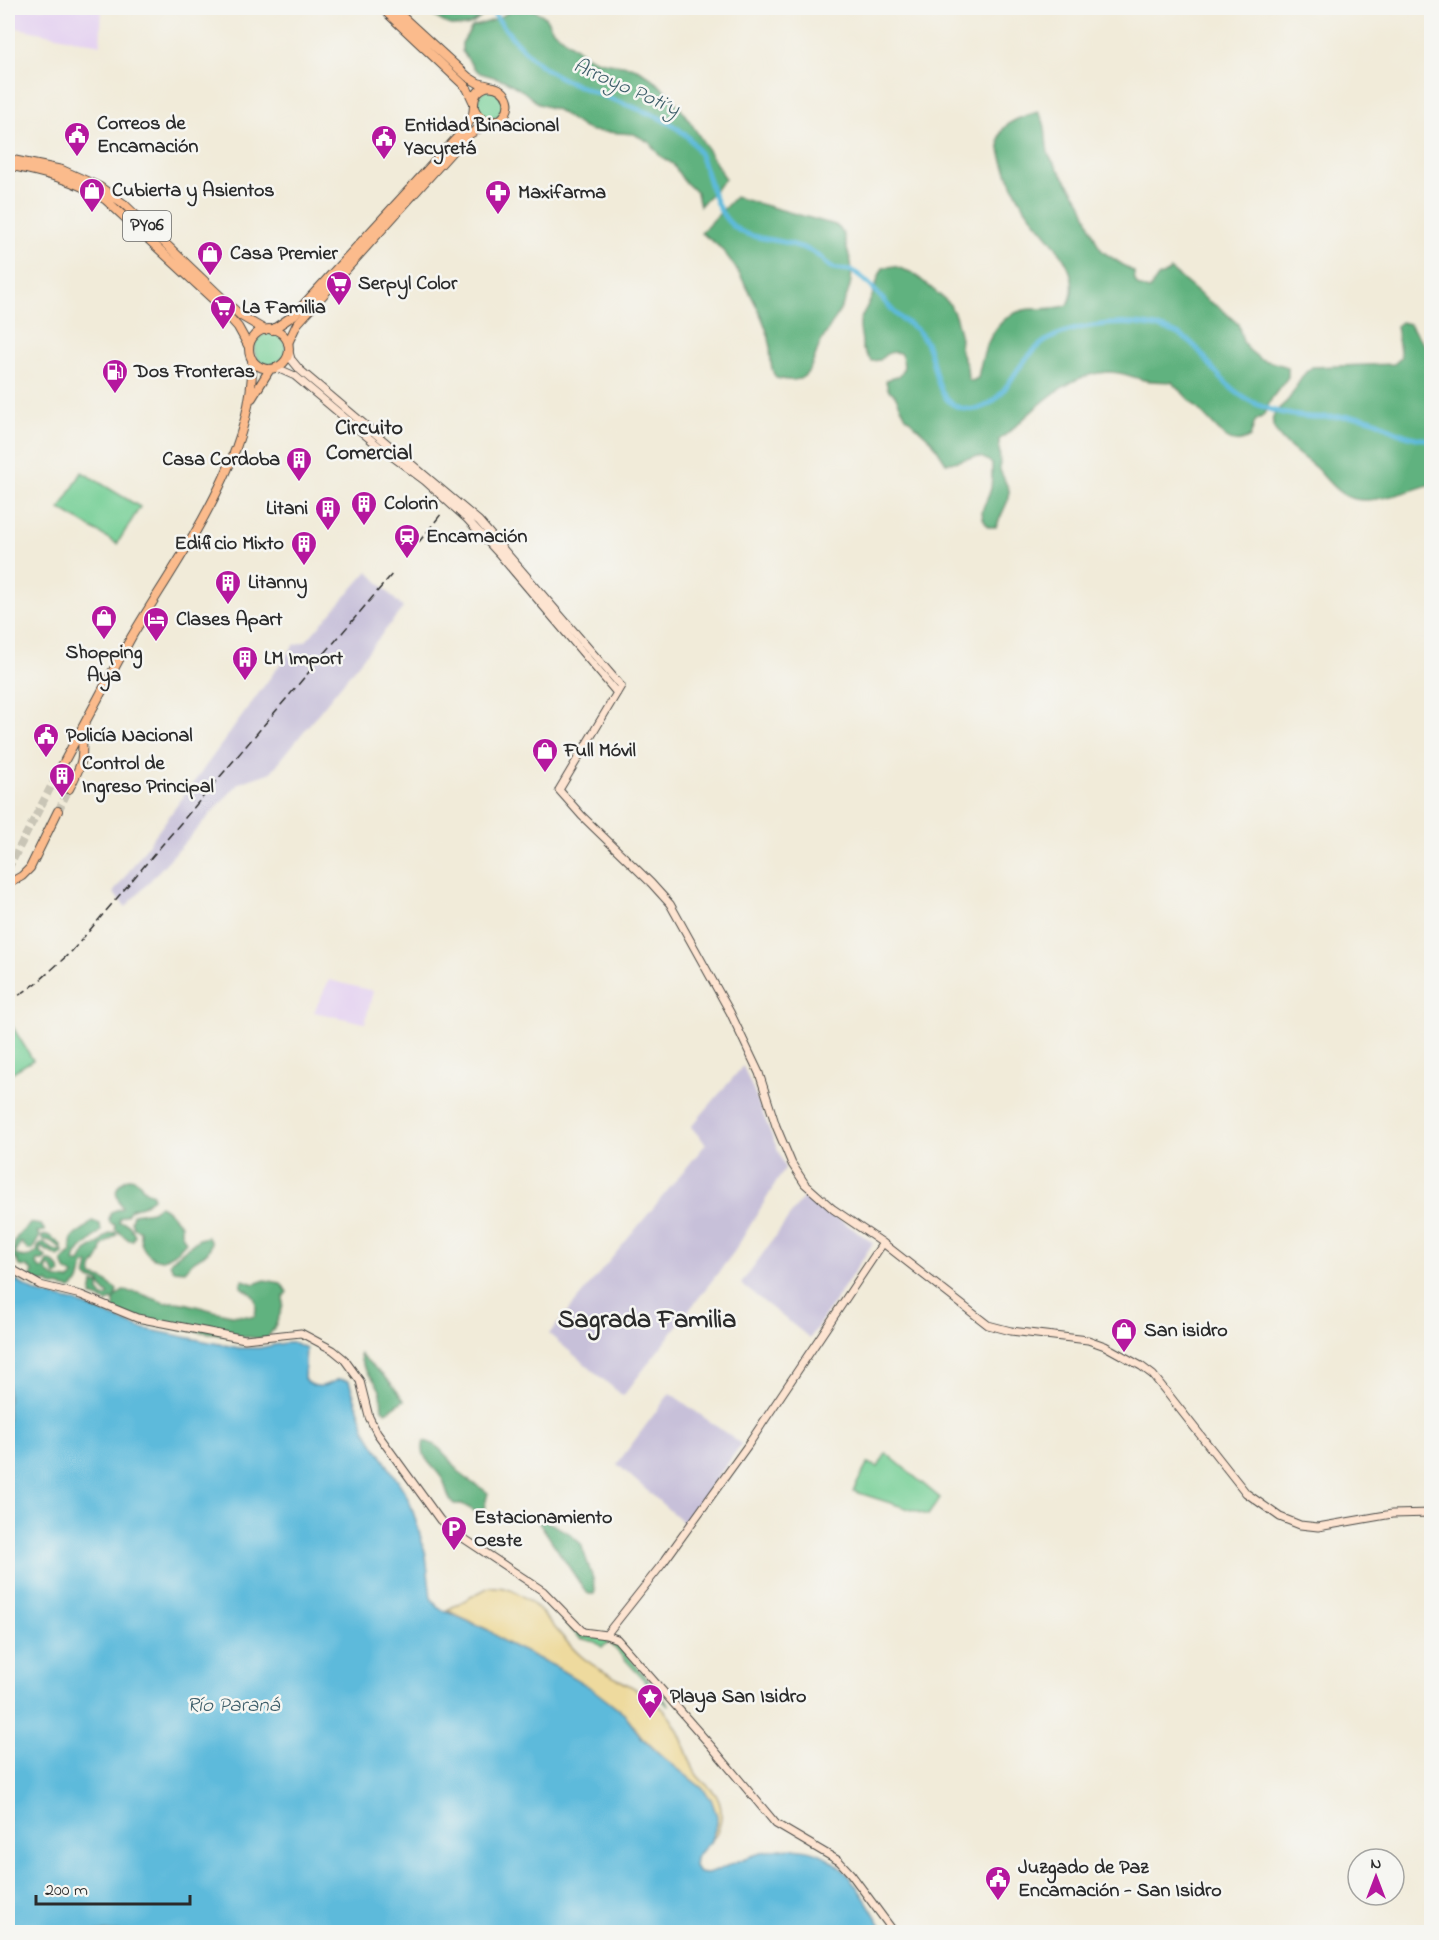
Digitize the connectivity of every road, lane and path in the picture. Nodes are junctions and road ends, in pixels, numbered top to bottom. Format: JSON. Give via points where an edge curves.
{"nodes":[{"id":1,"x":382,"y":8,"type":"edge"},
{"id":2,"x":393,"y":8,"type":"edge"},
{"id":3,"x":491,"y":86,"type":"junction"},
{"id":4,"x":474,"y":105,"type":"junction"},
{"id":5,"x":494,"y":121,"type":"junction"},
{"id":6,"x":8,"y":159,"type":"edge"},
{"id":7,"x":8,"y":165,"type":"edge"},
{"id":8,"x":269,"y":330,"type":"junction"},
{"id":9,"x":288,"y":342,"type":"junction"},
{"id":10,"x":249,"y":346,"type":"junction"},
{"id":11,"x":289,"y":352,"type":"junction"},
{"id":12,"x":252,"y":359,"type":"junction"},
{"id":13,"x":274,"y":368,"type":"junction"},
{"id":14,"x":250,"y":401,"type":"junction"},
{"id":15,"x":619,"y":689,"type":"junction"},
{"id":16,"x":82,"y":728,"type":"junction"},
{"id":17,"x":56,"y":777,"type":"tunnel mouth"},
{"id":18,"x":69,"y":789,"type":"tunnel mouth"},
{"id":19,"x":58,"y":811,"type":"tunnel mouth"},
{"id":20,"x":8,"y":884,"type":"edge"},
{"id":21,"x":883,"y":1243,"type":"junction"},
{"id":22,"x":8,"y":1267,"type":"edge"},
{"id":23,"x":1431,"y":1513,"type":"edge"},
{"id":24,"x":606,"y":1635,"type":"junction"},
{"id":25,"x":894,"y":1932,"type":"edge"}],
"edges":[{"from":1,"to":4,"type":"main road","via":[[467,88]]},
{"from":2,"to":3,"type":"main road","via":[[468,77]]},
{"from":3,"to":4,"type":"main road","via":[[478,93]]},
{"from":3,"to":5,"type":"main road","via":[[504,92],[508,100],[507,112]]},
{"from":4,"to":5,"type":"main road","via":[[479,117]]},
{"from":4,"to":8,"type":"main road","via":[[464,130],[294,315]]},
{"from":5,"to":9,"type":"main road","via":[[463,140],[302,318]]},
{"from":6,"to":8,"type":"main road","number":"PY06","via":[[62,170],[100,187],[124,204],[241,316]]},
{"from":7,"to":10,"type":"main road","number":"PY06","via":[[65,180],[106,200],[215,301]]},
{"from":8,"to":9,"type":"main road","number":"PY06","via":[[282,334]]},
{"from":8,"to":10,"type":"main road","via":[[255,335]]},
{"from":9,"to":11,"type":"main road"},
{"from":10,"to":12,"type":"main road","number":"PY06"},
{"from":11,"to":13,"type":"main road","number":"PY06","via":[[286,360]]},
{"from":11,"to":15,"type":"main road","via":[[300,369],[487,529]]},
{"from":12,"to":13,"type":"main road","via":[[258,366]]},
{"from":12,"to":14,"type":"main road","number":"PY06"},
{"from":13,"to":14,"type":"main road","number":"PY06"},
{"from":13,"to":15,"type":"main road","via":[[295,376],[468,519]]},
{"from":14,"to":16,"type":"main road","number":"PY06","via":[[212,501]]},
{"from":15,"to":21,"type":"main road","via":[[559,790],[670,904],[759,1073],[796,1171],[833,1209]]},
{"from":16,"to":17,"type":"main road","number":"PY06"},
{"from":16,"to":18,"type":"main road","number":"PY06","via":[[82,762]]},
{"from":19,"to":20,"type":"main road","via":[[30,868]]},
{"from":21,"to":23,"type":"main road","via":[[995,1328],[1088,1340],[1141,1366],[1246,1493],[1280,1517],[1318,1527],[1392,1514]]},
{"from":21,"to":24,"type":"main road","via":[[748,1444]]},
{"from":22,"to":24,"type":"main road","via":[[40,1285],[81,1295],[146,1320],[245,1339],[301,1333],[333,1350],[360,1381],[377,1433],[440,1521],[543,1591],[583,1632]]},
{"from":24,"to":25,"type":"main road","via":[[617,1639],[776,1824],[839,1861]]}]}
